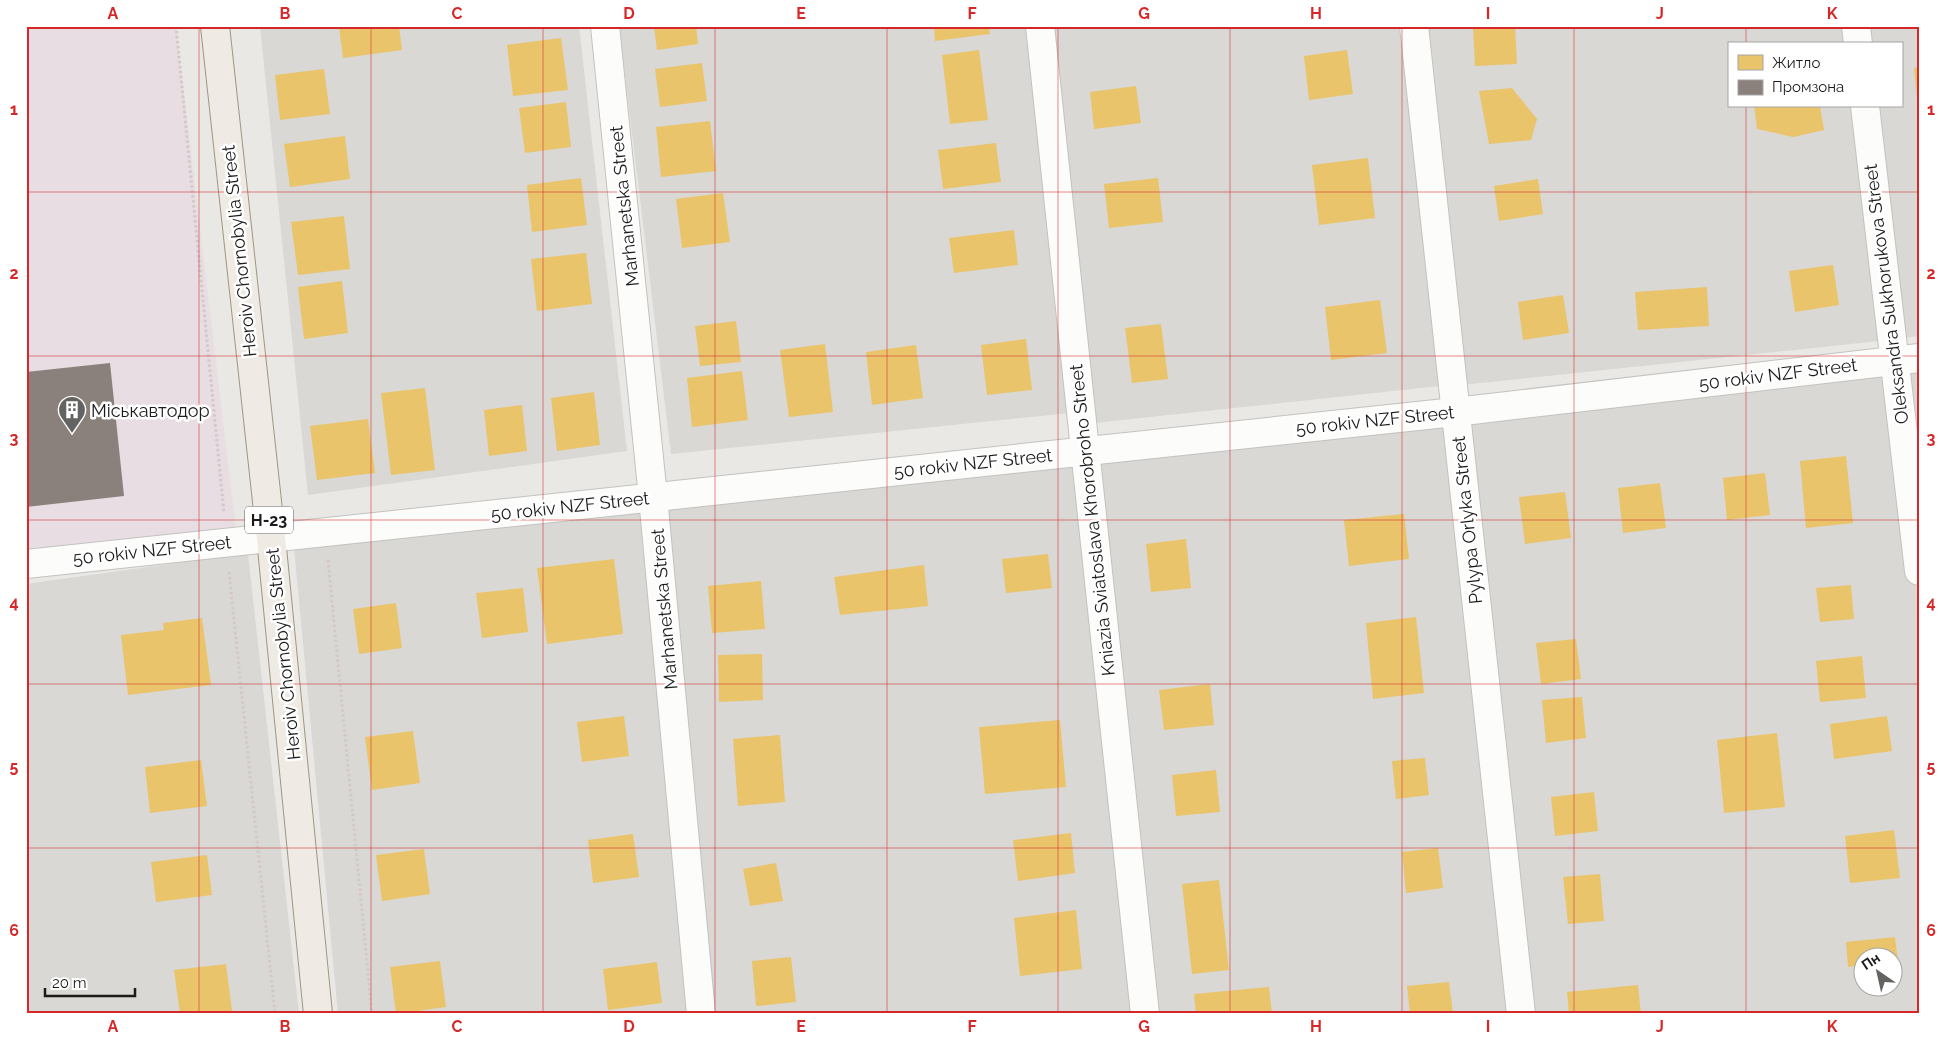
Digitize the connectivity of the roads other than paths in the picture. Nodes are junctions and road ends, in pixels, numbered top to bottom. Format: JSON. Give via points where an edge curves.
{"nodes":[{"id":1,"x":215,"y":26,"type":"edge"},
{"id":2,"x":605,"y":26,"type":"edge"},
{"id":3,"x":1040,"y":26,"type":"edge"},
{"id":4,"x":1414,"y":26,"type":"edge"},
{"id":5,"x":1856,"y":26,"type":"edge"},
{"id":6,"x":1858,"y":42,"type":"edge"},
{"id":7,"x":1865,"y":108,"type":"edge"},
{"id":8,"x":1906,"y":359,"type":"edge"},
{"id":9,"x":1455,"y":412,"type":"junction"},
{"id":10,"x":1085,"y":452,"type":"junction"},
{"id":11,"x":653,"y":497,"type":"junction"},
{"id":12,"x":271,"y":538,"type":"junction"},
{"id":13,"x":26,"y":564,"type":"edge"},
{"id":14,"x":1919,"y":571,"type":"edge"},
{"id":15,"x":318,"y":1014,"type":"edge"},
{"id":16,"x":700,"y":1014,"type":"edge"},
{"id":17,"x":1145,"y":1014,"type":"edge"},
{"id":18,"x":1521,"y":1014,"type":"edge"}],
"edges":[{"from":1,"to":12,"type":"main road","name":"Heroiv Chornobylia Street","number":"Н-23"},
{"from":2,"to":11,"type":"street","name":"Marhanetska Street"},
{"from":3,"to":10,"type":"street","name":"Kniazia Sviatoslava Khorobroho Street"},
{"from":4,"to":9,"type":"street","name":"Pylypa Orlyka Street"},
{"from":5,"to":6,"type":"street"},
{"from":7,"to":8,"type":"street","name":"Oleksandra Sukhorukova Street"},
{"from":8,"to":9,"type":"street","name":"50 rokiv NZF Street"},
{"from":8,"to":14,"type":"street","name":"Oleksandra Sukhorukova Street"},
{"from":9,"to":10,"type":"street","name":"50 rokiv NZF Street"},
{"from":9,"to":18,"type":"street","name":"Pylypa Orlyka Street"},
{"from":10,"to":11,"type":"street","name":"50 rokiv NZF Street"},
{"from":10,"to":17,"type":"street","name":"Kniazia Sviatoslava Khorobroho Street"},
{"from":11,"to":12,"type":"street","name":"50 rokiv NZF Street"},
{"from":11,"to":16,"type":"street","name":"Marhanetska Street"},
{"from":12,"to":13,"type":"street","name":"50 rokiv NZF Street"},
{"from":12,"to":15,"type":"main road","name":"Heroiv Chornobylia Street","number":"Н-23"}]}
